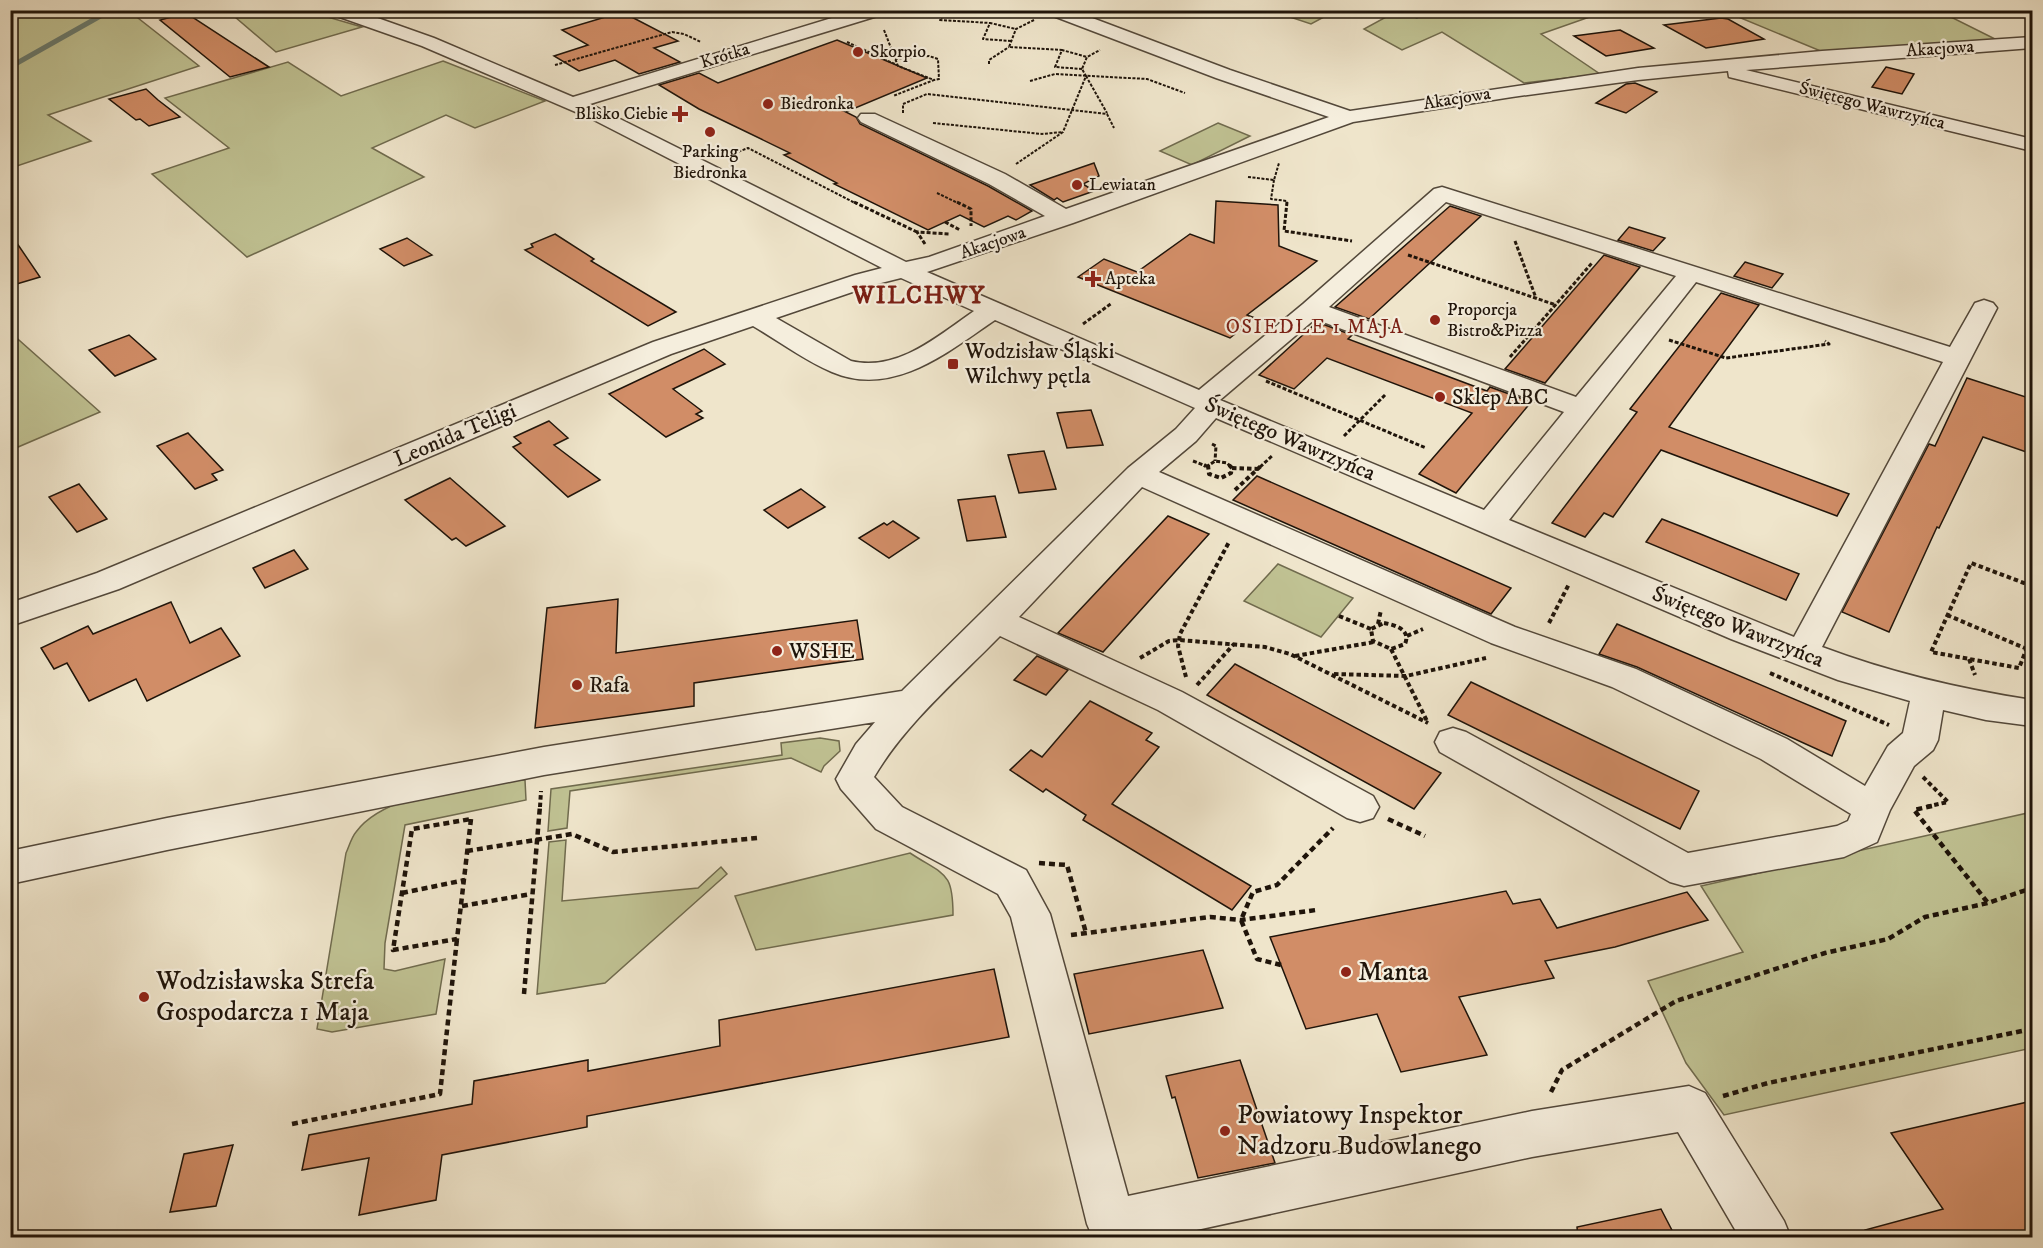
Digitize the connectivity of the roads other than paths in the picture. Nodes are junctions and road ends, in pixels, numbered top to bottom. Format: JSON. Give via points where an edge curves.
{"nodes":[{"id":1,"x":337,"y":10,"type":"edge"},
{"id":2,"x":1054,"y":10,"type":"edge"},
{"id":3,"x":880,"y":17,"type":"edge"},
{"id":4,"x":2032,"y":42,"type":"edge"},
{"id":5,"x":1711,"y":68,"type":"junction"},
{"id":6,"x":572,"y":103,"type":"junction"},
{"id":7,"x":1349,"y":117,"type":"junction"},
{"id":8,"x":886,"y":121,"type":"road end"},
{"id":9,"x":2032,"y":145,"type":"edge"},
{"id":10,"x":1065,"y":218,"type":"junction"},
{"id":11,"x":905,"y":271,"type":"junction"},
{"id":12,"x":1691,"y":273,"type":"junction"},
{"id":13,"x":1984,"y":308,"type":"dead end"},
{"id":14,"x":1312,"y":309,"type":"junction"},
{"id":15,"x":992,"y":310,"type":"junction"},
{"id":16,"x":754,"y":316,"type":"junction"},
{"id":17,"x":1958,"y":358,"type":"junction"},
{"id":18,"x":1207,"y":403,"type":"junction"},
{"id":19,"x":1582,"y":409,"type":"junction"},
{"id":20,"x":1137,"y":474,"type":"junction"},
{"id":21,"x":1489,"y":524,"type":"junction"},
{"id":22,"x":10,"y":615,"type":"edge"},
{"id":23,"x":996,"y":620,"type":"junction"},
{"id":24,"x":1802,"y":654,"type":"junction"},
{"id":25,"x":1929,"y":694,"type":"junction"},
{"id":26,"x":912,"y":703,"type":"junction"},
{"id":27,"x":2032,"y":712,"type":"edge"},
{"id":28,"x":1440,"y":733,"type":"road end"},
{"id":29,"x":1360,"y":807,"type":"road end"},
{"id":30,"x":1872,"y":808,"type":"junction"},
{"id":31,"x":10,"y":868,"type":"edge"},
{"id":32,"x":1113,"y":1231,"type":"edge"},
{"id":33,"x":1767,"y":1238,"type":"edge"}],
"edges":[{"from":1,"to":6,"type":"street","name":"Świętego Wawrzyńca","via":[[428,42]]},
{"from":2,"to":7,"type":"street"},
{"from":3,"to":6,"type":"street","name":"Krótka","via":[[733,54]]},
{"from":4,"to":5,"type":"street","name":"Akacjowa"},
{"from":5,"to":7,"type":"street","name":"Akacjowa","via":[[1512,91]]},
{"from":5,"to":9,"type":"street","name":"Świętego Wawrzyńca"},
{"from":6,"to":11,"type":"street","name":"Świętego Wawrzyńca"},
{"from":7,"to":10,"type":"street","name":"Akacjowa"},
{"from":8,"to":10,"type":"street"},
{"from":10,"to":11,"type":"street","name":"Akacjowa"},
{"from":11,"to":15,"type":"street","name":"Świętego Wawrzyńca"},
{"from":11,"to":16,"type":"street","name":"Leonida Teligi","via":[[864,280]]},
{"from":12,"to":14,"type":"street","via":[[1442,194]]},
{"from":12,"to":17,"type":"street"},
{"from":12,"to":19,"type":"street"},
{"from":13,"to":17,"type":"street"},
{"from":14,"to":18,"type":"street"},
{"from":14,"to":19,"type":"street"},
{"from":15,"to":16,"type":"street","via":[[906,366],[873,373],[842,367]]},
{"from":15,"to":18,"type":"street","name":"Świętego Wawrzyńca"},
{"from":16,"to":22,"type":"street","name":"Leonida Teligi","via":[[662,348],[108,581]]},
{"from":17,"to":24,"type":"street"},
{"from":18,"to":20,"type":"street","via":[[1186,435]]},
{"from":18,"to":21,"type":"street","name":"Świętego Wawrzyńca"},
{"from":19,"to":21,"type":"street"},
{"from":20,"to":23,"type":"street"},
{"from":20,"to":30,"type":"street","via":[[1235,509],[1503,635],[1624,678],[1774,750]]},
{"from":21,"to":24,"type":"street","name":"Świętego Wawrzyńca"},
{"from":23,"to":26,"type":"street"},
{"from":23,"to":29,"type":"street","via":[[1111,674],[1184,699]]},
{"from":24,"to":25,"type":"street","name":"Świętego Wawrzyńca"},
{"from":25,"to":27,"type":"street","name":"Świętego Wawrzyńca"},
{"from":25,"to":30,"type":"street","via":[[1920,740],[1901,756]]},
{"from":26,"to":31,"type":"street","via":[[544,761],[179,831]]},
{"from":26,"to":32,"type":"street","via":[[868,754],[854,779],[890,818],[1012,882],[1030,914]]},
{"from":28,"to":30,"type":"street","via":[[1684,870],[1844,841],[1863,831]]},
{"from":32,"to":33,"type":"street","via":[[1532,1134],[1689,1108]]}]}
